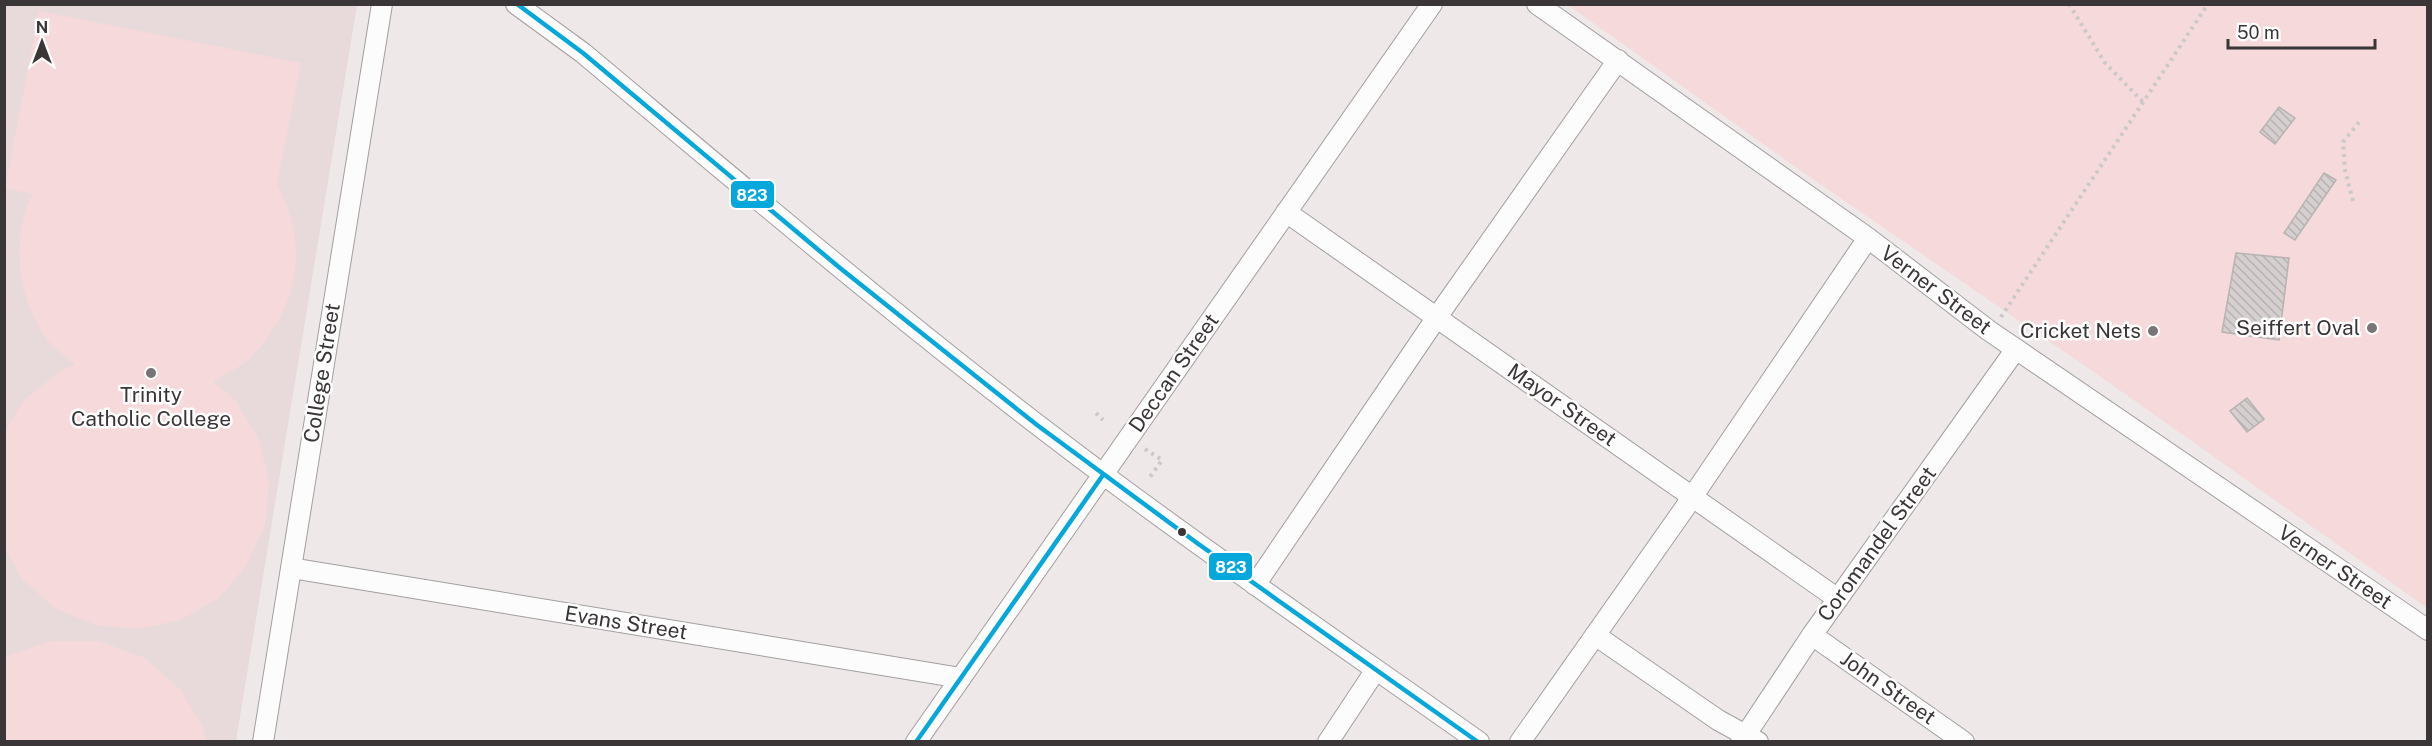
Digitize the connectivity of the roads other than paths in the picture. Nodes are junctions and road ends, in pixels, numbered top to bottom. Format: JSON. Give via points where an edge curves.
{"nodes":[{"id":1,"x":382,"y":4,"type":"edge"},
{"id":2,"x":516,"y":4,"type":"edge"},
{"id":3,"x":1431,"y":4,"type":"edge"},
{"id":4,"x":1537,"y":4,"type":"edge"},
{"id":5,"x":1618,"y":60,"type":"junction"},
{"id":6,"x":1286,"y":212,"type":"junction"},
{"id":7,"x":1868,"y":238,"type":"junction"},
{"id":8,"x":1437,"y":317,"type":"junction"},
{"id":9,"x":2016,"y":349,"type":"junction"},
{"id":10,"x":1103,"y":475,"type":"junction"},
{"id":11,"x":1692,"y":496,"type":"junction"},
{"id":12,"x":291,"y":568,"type":"junction"},
{"id":13,"x":1255,"y":585,"type":"junction"},
{"id":14,"x":1838,"y":599,"type":"junction"},
{"id":15,"x":2427,"y":630,"type":"edge"},
{"id":16,"x":1595,"y":636,"type":"junction"},
{"id":17,"x":1812,"y":636,"type":"junction"},
{"id":18,"x":1376,"y":671,"type":"junction"},
{"id":19,"x":961,"y":678,"type":"junction"},
{"id":20,"x":1748,"y":739,"type":"edge"},
{"id":21,"x":263,"y":741,"type":"edge"},
{"id":22,"x":915,"y":741,"type":"edge"},
{"id":23,"x":1328,"y":741,"type":"edge"},
{"id":24,"x":1479,"y":741,"type":"edge"},
{"id":25,"x":1520,"y":741,"type":"edge"},
{"id":26,"x":1964,"y":741,"type":"edge"}],
"edges":[{"from":1,"to":12,"type":"street","name":"College Street"},
{"from":2,"to":10,"type":"street","via":[[583,53],[970,372]]},
{"from":3,"to":6,"type":"street","name":"Deccan Street"},
{"from":4,"to":5,"type":"street","name":"Verner Street"},
{"from":5,"to":7,"type":"street","name":"Verner Street"},
{"from":5,"to":8,"type":"street"},
{"from":6,"to":8,"type":"street","name":"Mayor Street"},
{"from":6,"to":10,"type":"street","name":"Deccan Street"},
{"from":7,"to":9,"type":"street","name":"Verner Street"},
{"from":7,"to":11,"type":"street"},
{"from":8,"to":11,"type":"street","name":"Mayor Street"},
{"from":8,"to":13,"type":"street"},
{"from":9,"to":14,"type":"street","name":"Coromandel Street"},
{"from":9,"to":15,"type":"street","name":"Verner Street"},
{"from":10,"to":13,"type":"street"},
{"from":10,"to":19,"type":"street","name":"Deccan Street"},
{"from":11,"to":14,"type":"street","name":"Mayor Street"},
{"from":11,"to":16,"type":"street"},
{"from":12,"to":19,"type":"street","name":"Evans Street"},
{"from":12,"to":21,"type":"street","name":"College Street"},
{"from":13,"to":18,"type":"street"},
{"from":14,"to":17,"type":"street","name":"Coromandel Street"},
{"from":16,"to":20,"type":"street"},
{"from":16,"to":25,"type":"street"},
{"from":17,"to":20,"type":"street","name":"Coromandel Street"},
{"from":17,"to":26,"type":"street","name":"John Street"},
{"from":18,"to":23,"type":"street"},
{"from":18,"to":24,"type":"street"},
{"from":19,"to":22,"type":"street","name":"Deccan Street"}]}
